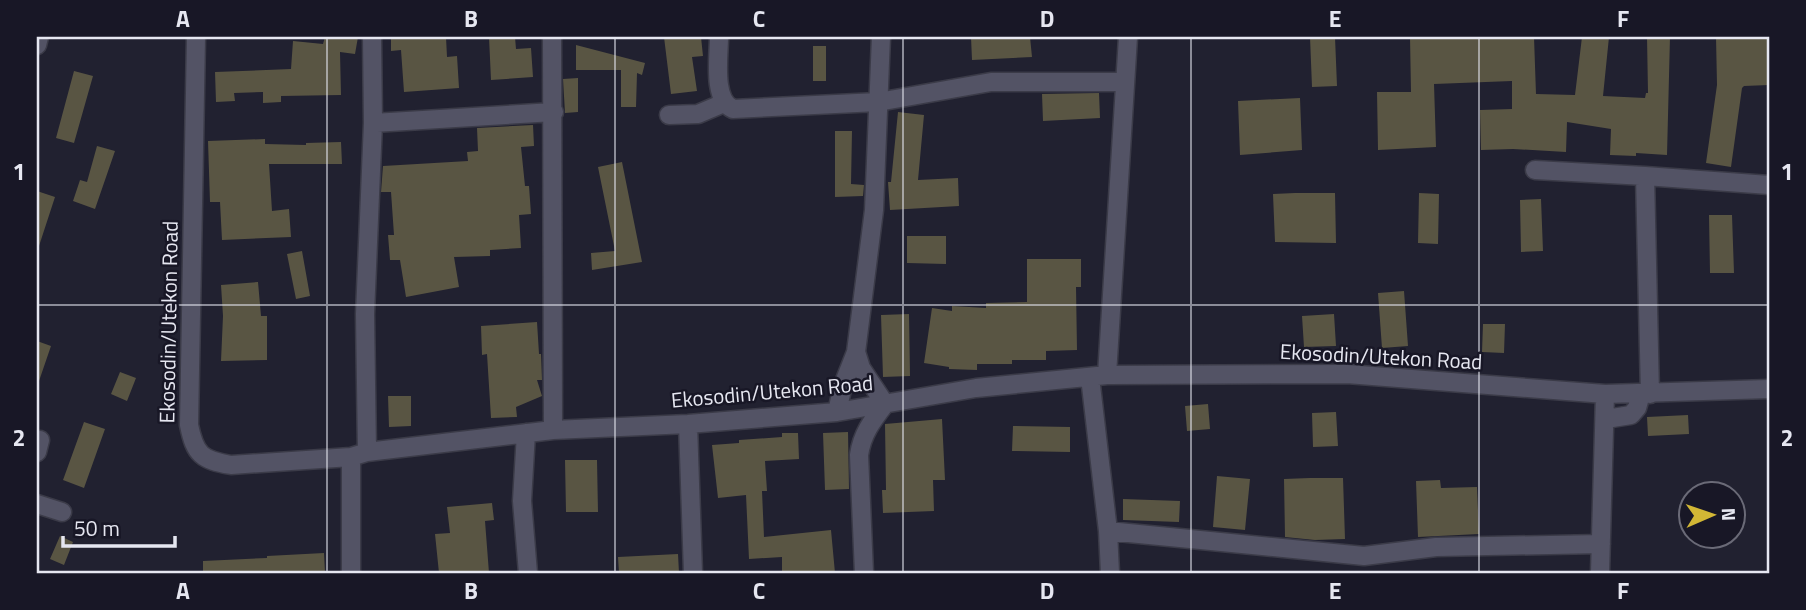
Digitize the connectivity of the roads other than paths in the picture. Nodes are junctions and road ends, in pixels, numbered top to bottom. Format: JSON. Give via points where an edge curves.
{"nodes":[{"id":1,"x":39,"y":37,"type":"edge"},
{"id":2,"x":196,"y":37,"type":"edge"},
{"id":3,"x":372,"y":37,"type":"edge"},
{"id":4,"x":552,"y":37,"type":"edge"},
{"id":5,"x":719,"y":37,"type":"edge"},
{"id":6,"x":881,"y":37,"type":"edge"},
{"id":7,"x":1128,"y":37,"type":"edge"},
{"id":8,"x":37,"y":44,"type":"edge"},
{"id":9,"x":1125,"y":82,"type":"junction"},
{"id":10,"x":878,"y":102,"type":"junction"},
{"id":11,"x":724,"y":103,"type":"junction"},
{"id":12,"x":554,"y":112,"type":"junction"},
{"id":13,"x":669,"y":115,"type":"dead end"},
{"id":14,"x":373,"y":123,"type":"junction"},
{"id":15,"x":1535,"y":170,"type":"dead end"},
{"id":16,"x":1645,"y":176,"type":"junction"},
{"id":17,"x":1769,"y":185,"type":"edge"},
{"id":18,"x":856,"y":352,"type":"junction"},
{"id":19,"x":1098,"y":376,"type":"junction"},
{"id":20,"x":1769,"y":389,"type":"edge"},
{"id":21,"x":1605,"y":394,"type":"junction"},
{"id":22,"x":1646,"y":394,"type":"junction"},
{"id":23,"x":885,"y":404,"type":"junction"},
{"id":24,"x":837,"y":412,"type":"junction"},
{"id":25,"x":1606,"y":419,"type":"junction"},
{"id":26,"x":688,"y":424,"type":"junction"},
{"id":27,"x":553,"y":430,"type":"junction"},
{"id":28,"x":526,"y":433,"type":"junction"},
{"id":29,"x":359,"y":454,"type":"junction"},
{"id":30,"x":37,"y":504,"type":"edge"},
{"id":31,"x":62,"y":512,"type":"dead end"},
{"id":32,"x":1108,"y":531,"type":"junction"},
{"id":33,"x":1601,"y":544,"type":"junction"},
{"id":34,"x":351,"y":573,"type":"edge"},
{"id":35,"x":528,"y":573,"type":"edge"},
{"id":36,"x":693,"y":573,"type":"edge"},
{"id":37,"x":864,"y":573,"type":"edge"},
{"id":38,"x":1110,"y":573,"type":"edge"},
{"id":39,"x":1600,"y":573,"type":"edge"}],
"edges":[{"from":1,"to":8,"type":"street"},
{"from":2,"to":29,"type":"street","name":"Ekosodin/Utekon Road","via":[[189,425],[193,445],[202,456],[232,465]]},
{"from":3,"to":14,"type":"street"},
{"from":4,"to":12,"type":"street"},
{"from":5,"to":11,"type":"street","via":[[719,93]]},
{"from":6,"to":10,"type":"street"},
{"from":7,"to":9,"type":"street"},
{"from":9,"to":10,"type":"street","via":[[991,82]]},
{"from":9,"to":19,"type":"street"},
{"from":10,"to":11,"type":"street","via":[[733,109]]},
{"from":10,"to":18,"type":"street","via":[[874,210]]},
{"from":11,"to":13,"type":"street","via":[[698,114]]},
{"from":12,"to":14,"type":"street"},
{"from":12,"to":27,"type":"street"},
{"from":14,"to":29,"type":"street"},
{"from":15,"to":16,"type":"street"},
{"from":16,"to":17,"type":"street"},
{"from":16,"to":22,"type":"street"},
{"from":18,"to":23,"type":"street"},
{"from":18,"to":24,"type":"street"},
{"from":19,"to":21,"type":"street","name":"Ekosodin/Utekon Road","via":[[1347,373]]},
{"from":19,"to":23,"type":"street","name":"Ekosodin/Utekon Road","via":[[976,388]]},
{"from":19,"to":32,"type":"street"},
{"from":20,"to":22,"type":"street","name":"Ekosodin/Utekon Road"},
{"from":21,"to":22,"type":"street","name":"Ekosodin/Utekon Road"},
{"from":21,"to":25,"type":"street"},
{"from":22,"to":25,"type":"street","via":[[1631,415]]},
{"from":23,"to":24,"type":"street","name":"Ekosodin/Utekon Road"},
{"from":23,"to":37,"type":"street","via":[[866,428],[859,455]]},
{"from":24,"to":26,"type":"street","name":"Ekosodin/Utekon Road"},
{"from":25,"to":33,"type":"street"},
{"from":26,"to":27,"type":"street","name":"Ekosodin/Utekon Road"},
{"from":26,"to":36,"type":"street"},
{"from":27,"to":28,"type":"street","name":"Ekosodin/Utekon Road"},
{"from":28,"to":29,"type":"street","name":"Ekosodin/Utekon Road"},
{"from":28,"to":35,"type":"street","via":[[522,501]]},
{"from":29,"to":34,"type":"street"},
{"from":30,"to":31,"type":"street"},
{"from":32,"to":33,"type":"street","via":[[1364,556],[1436,547]]},
{"from":32,"to":38,"type":"street"},
{"from":33,"to":39,"type":"street"}]}
